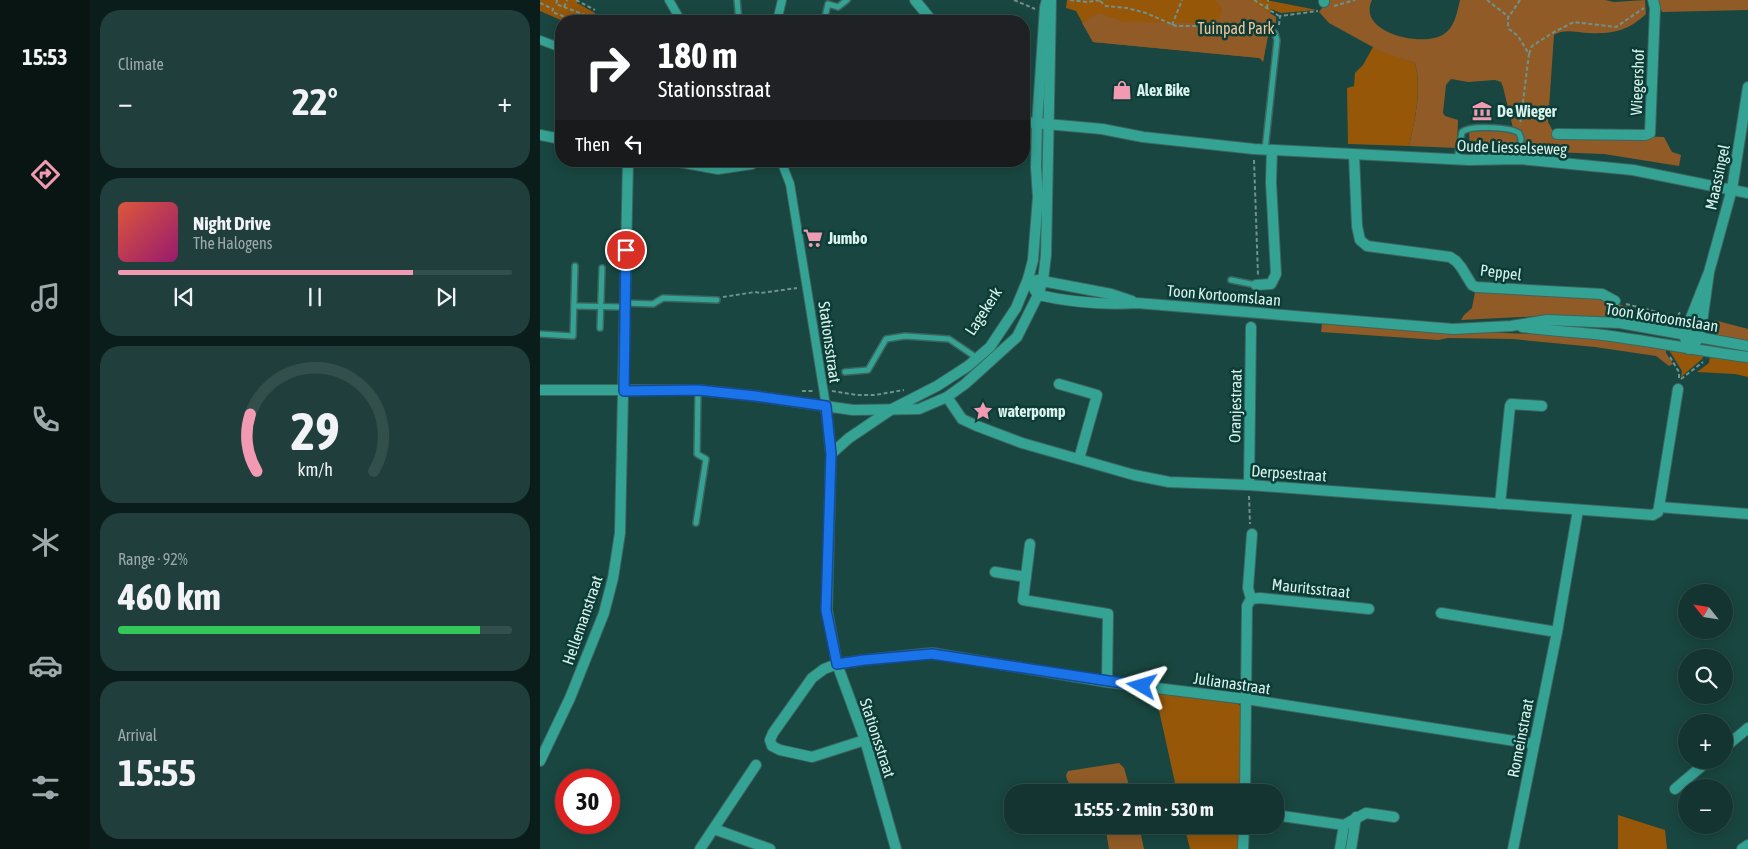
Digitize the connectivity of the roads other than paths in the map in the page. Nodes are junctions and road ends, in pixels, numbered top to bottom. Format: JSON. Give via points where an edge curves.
{"nodes":[{"id":1,"x":669,"y":0,"type":"edge"},
{"id":2,"x":737,"y":0,"type":"edge"},
{"id":3,"x":782,"y":0,"type":"edge"},
{"id":4,"x":847,"y":0,"type":"edge"},
{"id":5,"x":915,"y":0,"type":"edge"},
{"id":6,"x":1049,"y":0,"type":"edge"},
{"id":7,"x":1653,"y":2,"type":"edge"},
{"id":8,"x":676,"y":15,"type":"edge"},
{"id":9,"x":738,"y":15,"type":"edge"},
{"id":10,"x":778,"y":15,"type":"edge"},
{"id":11,"x":825,"y":15,"type":"edge"},
{"id":12,"x":927,"y":15,"type":"edge"},
{"id":13,"x":1265,"y":30,"type":"road end"},
{"id":14,"x":540,"y":40,"type":"edge"},
{"id":15,"x":555,"y":46,"type":"edge"},
{"id":16,"x":1748,"y":87,"type":"edge"},
{"id":17,"x":1030,"y":123,"type":"edge"},
{"id":18,"x":1037,"y":124,"type":"junction"},
{"id":19,"x":1048,"y":124,"type":"junction"},
{"id":20,"x":540,"y":134,"type":"edge"},
{"id":21,"x":1557,"y":134,"type":"dead end"},
{"id":22,"x":555,"y":138,"type":"edge"},
{"id":23,"x":1264,"y":150,"type":"junction"},
{"id":24,"x":1354,"y":155,"type":"junction"},
{"id":25,"x":1456,"y":159,"type":"junction"},
{"id":26,"x":1520,"y":159,"type":"junction"},
{"id":27,"x":628,"y":167,"type":"edge"},
{"id":28,"x":707,"y":167,"type":"edge"},
{"id":29,"x":730,"y":167,"type":"edge"},
{"id":30,"x":783,"y":167,"type":"edge"},
{"id":31,"x":1732,"y":189,"type":"junction"},
{"id":32,"x":1748,"y":193,"type":"edge"},
{"id":33,"x":575,"y":266,"type":"dead end"},
{"id":34,"x":602,"y":268,"type":"dead end"},
{"id":35,"x":1709,"y":272,"type":"junction"},
{"id":36,"x":1028,"y":279,"type":"junction"},
{"id":37,"x":1043,"y":280,"type":"junction"},
{"id":38,"x":1231,"y":280,"type":"dead end"},
{"id":39,"x":1256,"y":285,"type":"joint"},
{"id":40,"x":1038,"y":295,"type":"junction"},
{"id":41,"x":717,"y":300,"type":"road end"},
{"id":42,"x":1615,"y":301,"type":"road end"},
{"id":43,"x":1137,"y":303,"type":"junction"},
{"id":44,"x":625,"y":305,"type":"junction"},
{"id":45,"x":574,"y":306,"type":"junction"},
{"id":46,"x":601,"y":308,"type":"junction"},
{"id":47,"x":1251,"y":326,"type":"dead end"},
{"id":48,"x":1511,"y":326,"type":"junction"},
{"id":49,"x":600,"y":328,"type":"dead end"},
{"id":50,"x":540,"y":334,"type":"edge"},
{"id":51,"x":1684,"y":335,"type":"junction"},
{"id":52,"x":1700,"y":337,"type":"junction"},
{"id":53,"x":1748,"y":346,"type":"edge"},
{"id":54,"x":1689,"y":349,"type":"junction"},
{"id":55,"x":1748,"y":357,"type":"edge"},
{"id":56,"x":977,"y":358,"type":"junction"},
{"id":57,"x":845,"y":372,"type":"dead end"},
{"id":58,"x":1059,"y":384,"type":"dead end"},
{"id":59,"x":1678,"y":388,"type":"dead end"},
{"id":60,"x":540,"y":390,"type":"edge"},
{"id":61,"x":698,"y":390,"type":"junction"},
{"id":62,"x":624,"y":391,"type":"junction"},
{"id":63,"x":947,"y":397,"type":"junction"},
{"id":64,"x":826,"y":406,"type":"junction"},
{"id":65,"x":1542,"y":406,"type":"dead end"},
{"id":66,"x":892,"y":409,"type":"junction"},
{"id":67,"x":831,"y":454,"type":"junction"},
{"id":68,"x":1079,"y":459,"type":"junction"},
{"id":69,"x":1249,"y":485,"type":"junction"},
{"id":70,"x":1500,"y":504,"type":"junction"},
{"id":71,"x":1660,"y":507,"type":"junction"},
{"id":72,"x":1578,"y":510,"type":"junction"},
{"id":73,"x":1748,"y":514,"type":"edge"},
{"id":74,"x":696,"y":523,"type":"dead end"},
{"id":75,"x":1252,"y":534,"type":"road end"},
{"id":76,"x":1030,"y":544,"type":"dead end"},
{"id":77,"x":995,"y":572,"type":"dead end"},
{"id":78,"x":1026,"y":577,"type":"junction"},
{"id":79,"x":1251,"y":599,"type":"junction"},
{"id":80,"x":1369,"y":609,"type":"dead end"},
{"id":81,"x":1441,"y":613,"type":"dead end"},
{"id":82,"x":1557,"y":632,"type":"junction"},
{"id":83,"x":837,"y":664,"type":"junction"},
{"id":84,"x":1107,"y":682,"type":"junction"},
{"id":85,"x":1246,"y":699,"type":"junction"},
{"id":86,"x":1748,"y":728,"type":"edge"},
{"id":87,"x":864,"y":740,"type":"junction"},
{"id":88,"x":1733,"y":740,"type":"edge"},
{"id":89,"x":1534,"y":744,"type":"junction"},
{"id":90,"x":540,"y":761,"type":"edge"},
{"id":91,"x":756,"y":765,"type":"dead end"},
{"id":92,"x":1698,"y":769,"type":"edge"},
{"id":93,"x":1245,"y":784,"type":"edge"},
{"id":94,"x":1675,"y":789,"type":"dead end"},
{"id":95,"x":1284,"y":815,"type":"edge"},
{"id":96,"x":1356,"y":817,"type":"junction"},
{"id":97,"x":1394,"y":817,"type":"dead end"},
{"id":98,"x":1344,"y":825,"type":"junction"},
{"id":99,"x":714,"y":829,"type":"junction"},
{"id":100,"x":1244,"y":834,"type":"edge"},
{"id":101,"x":1748,"y":845,"type":"edge"},
{"id":102,"x":700,"y":849,"type":"edge"},
{"id":103,"x":770,"y":849,"type":"edge"},
{"id":104,"x":896,"y":849,"type":"edge"},
{"id":105,"x":1243,"y":849,"type":"edge"},
{"id":106,"x":1340,"y":849,"type":"edge"},
{"id":107,"x":1351,"y":849,"type":"edge"},
{"id":108,"x":1513,"y":849,"type":"edge"},
{"id":109,"x":1742,"y":849,"type":"edge"}],
"edges":[{"from":1,"to":8,"type":"street"},
{"from":2,"to":9,"type":"lane"},
{"from":3,"to":10,"type":"street"},
{"from":4,"to":11,"type":"lane","via":[[838,6],[828,4]]},
{"from":5,"to":12,"type":"street"},
{"from":6,"to":18,"type":"street","name":"Lagekerk","via":[[1045,7]]},
{"from":6,"to":19,"type":"street","name":"Lagekerk"},
{"from":7,"to":21,"type":"street","name":"Wiegershof","via":[[1650,133]]},
{"from":13,"to":23,"type":"lane","via":[[1274,32],[1277,40]]},
{"from":14,"to":15,"type":"street"},
{"from":16,"to":31,"type":"street","name":"Maassingel"},
{"from":17,"to":18,"type":"street","name":"Oude Liesselseweg"},
{"from":18,"to":19,"type":"street","name":"Oude Liesselseweg"},
{"from":18,"to":36,"type":"street","name":"Lagekerk","via":[[1038,197],[1034,260]]},
{"from":19,"to":23,"type":"street","name":"Oude Liesselseweg"},
{"from":19,"to":37,"type":"street","name":"Lagekerk"},
{"from":20,"to":22,"type":"street"},
{"from":23,"to":24,"type":"street","name":"Oude Liesselseweg"},
{"from":23,"to":39,"type":"street","via":[[1270,182],[1276,274],[1271,284]]},
{"from":24,"to":25,"type":"street","name":"Oude Liesselseweg"},
{"from":24,"to":42,"type":"street","name":"Peppel","via":[[1357,226],[1360,240],[1367,246],[1450,257],[1476,287],[1602,294]]},
{"from":25,"to":26,"type":"street","name":"Oude Liesselseweg"},
{"from":25,"to":26,"type":"lane","via":[[1460,136],[1464,130],[1474,128],[1515,130],[1521,138]]},
{"from":26,"to":31,"type":"street","name":"Oude Liesselseweg","via":[[1633,170]]},
{"from":27,"to":44,"type":"street","name":"Hellemanstraat"},
{"from":28,"to":29,"type":"street"},
{"from":30,"to":64,"type":"street","name":"Stationsstraat","via":[[790,184]]},
{"from":31,"to":32,"type":"street","name":"Oude Liesselseweg"},
{"from":31,"to":35,"type":"street","name":"Maassingel"},
{"from":33,"to":45,"type":"lane"},
{"from":34,"to":46,"type":"lane"},
{"from":35,"to":51,"type":"street","name":"Maassingel"},
{"from":35,"to":52,"type":"street","name":"Maassingel"},
{"from":36,"to":37,"type":"street"},
{"from":36,"to":40,"type":"street"},
{"from":36,"to":56,"type":"street","name":"Lagekerk","via":[[1016,308],[990,347]]},
{"from":37,"to":40,"type":"street","name":"Lagekerk"},
{"from":37,"to":43,"type":"street"},
{"from":38,"to":39,"type":"lane"},
{"from":40,"to":43,"type":"street","name":"Toon Kortoomslaan","via":[[1098,303]]},
{"from":40,"to":63,"type":"street","name":"Lagekerk","via":[[1017,337]]},
{"from":41,"to":44,"type":"lane","via":[[663,298],[653,304]]},
{"from":43,"to":48,"type":"street","name":"Toon Kortoomslaan","via":[[1453,329]]},
{"from":44,"to":46,"type":"lane"},
{"from":44,"to":62,"type":"street","name":"Hellemanstraat"},
{"from":45,"to":46,"type":"lane"},
{"from":45,"to":50,"type":"lane","via":[[573,336]]},
{"from":46,"to":49,"type":"lane"},
{"from":47,"to":69,"type":"street","name":"Oranjestraat"},
{"from":48,"to":51,"type":"street","name":"Toon Kortoomslaan","via":[[1547,320],[1620,323]]},
{"from":48,"to":54,"type":"street","name":"Toon Kortoomslaan","via":[[1601,335]]},
{"from":51,"to":52,"type":"street","name":"Toon Kortoomslaan"},
{"from":51,"to":54,"type":"street"},
{"from":52,"to":53,"type":"street","name":"Toon Kortoomslaan"},
{"from":52,"to":54,"type":"street"},
{"from":54,"to":55,"type":"street","name":"Toon Kortoomslaan"},
{"from":56,"to":57,"type":"lane","via":[[949,339],[905,336],[886,340],[868,370]]},
{"from":56,"to":66,"type":"street","name":"Lagekerk","via":[[937,386]]},
{"from":58,"to":68,"type":"street","via":[[1096,395]]},
{"from":59,"to":71,"type":"street"},
{"from":60,"to":62,"type":"street","name":"Lagekerk"},
{"from":61,"to":62,"type":"street","name":"Lagekerk"},
{"from":61,"to":64,"type":"street","name":"Lagekerk"},
{"from":61,"to":74,"type":"lane","via":[[697,454],[706,459]]},
{"from":62,"to":90,"type":"street","name":"Hellemanstraat","via":[[620,533],[613,578],[604,613],[570,698]]},
{"from":63,"to":66,"type":"street","name":"Lagekerk","via":[[919,409]]},
{"from":63,"to":68,"type":"street","name":"Derpsestraat","via":[[962,419],[976,426]]},
{"from":64,"to":66,"type":"street","name":"Lagekerk","via":[[853,410]]},
{"from":64,"to":67,"type":"street","name":"Stationsstraat"},
{"from":65,"to":70,"type":"street","via":[[1510,406]]},
{"from":66,"to":67,"type":"street"},
{"from":67,"to":83,"type":"street","name":"Stationsstraat","via":[[826,610]]},
{"from":68,"to":69,"type":"street","name":"Derpsestraat","via":[[1169,482]]},
{"from":69,"to":70,"type":"street","name":"Derpsestraat"},
{"from":70,"to":72,"type":"street","name":"Derpsestraat"},
{"from":71,"to":72,"type":"street","name":"Derpsestraat","via":[[1653,515]]},
{"from":71,"to":73,"type":"street","name":"Derpsestraat"},
{"from":72,"to":82,"type":"street","name":"Romeinstraat"},
{"from":75,"to":79,"type":"street","name":"Mauritsstraat","via":[[1248,588]]},
{"from":76,"to":78,"type":"street"},
{"from":77,"to":78,"type":"street"},
{"from":78,"to":84,"type":"street","via":[[1023,600],[1108,614]]},
{"from":79,"to":80,"type":"street","name":"Mauritsstraat"},
{"from":79,"to":85,"type":"street","name":"Mauritsstraat","via":[[1248,606]]},
{"from":81,"to":82,"type":"street"},
{"from":82,"to":89,"type":"street","name":"Romeinstraat"},
{"from":83,"to":84,"type":"street","name":"Julianastraat","via":[[932,654]]},
{"from":83,"to":87,"type":"street","name":"Stationsstraat"},
{"from":83,"to":87,"type":"street","name":"Julianastraat","via":[[812,678],[773,733],[772,746],[812,757]]},
{"from":84,"to":85,"type":"street","name":"Julianastraat"},
{"from":85,"to":89,"type":"street","name":"Julianastraat"},
{"from":85,"to":93,"type":"street","name":"Mauritsstraat"},
{"from":86,"to":88,"type":"street"},
{"from":87,"to":104,"type":"street","name":"Stationsstraat"},
{"from":89,"to":108,"type":"street","name":"Romeinstraat"},
{"from":91,"to":99,"type":"street"},
{"from":92,"to":94,"type":"street"},
{"from":95,"to":98,"type":"street"},
{"from":96,"to":97,"type":"street","via":[[1366,813]]},
{"from":96,"to":98,"type":"street"},
{"from":96,"to":107,"type":"street"},
{"from":98,"to":106,"type":"street"},
{"from":99,"to":102,"type":"street"},
{"from":99,"to":103,"type":"street"},
{"from":100,"to":105,"type":"street"},
{"from":101,"to":109,"type":"street"}]}
